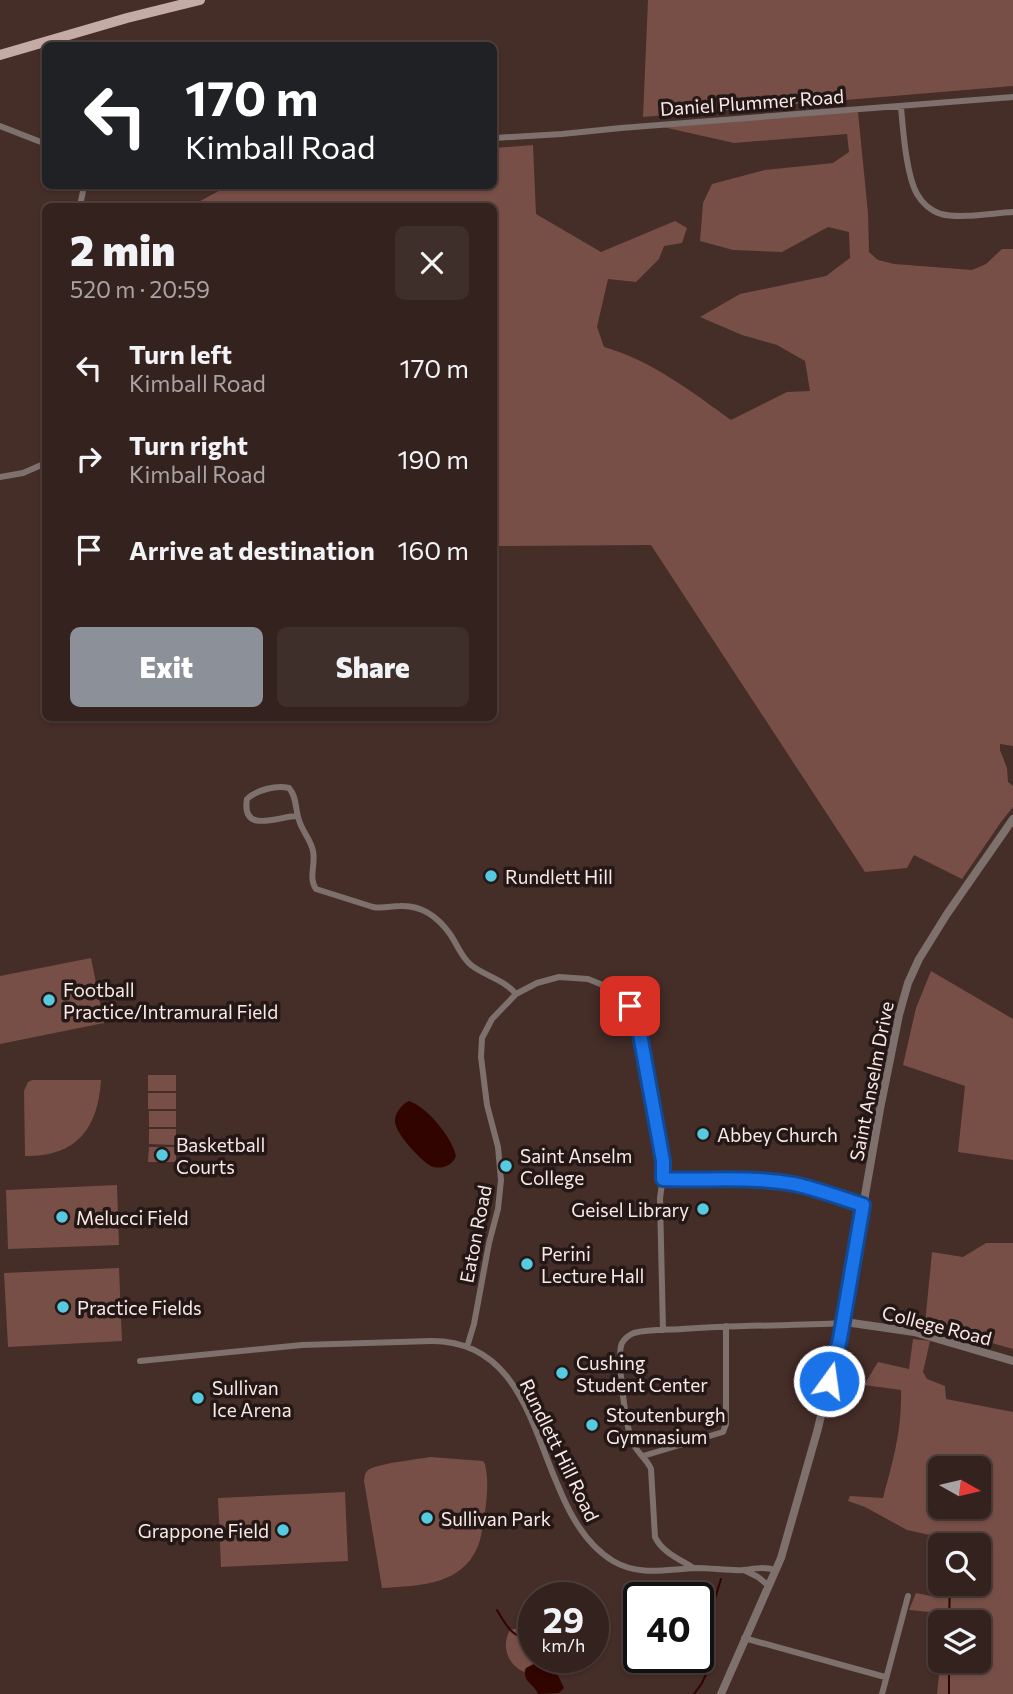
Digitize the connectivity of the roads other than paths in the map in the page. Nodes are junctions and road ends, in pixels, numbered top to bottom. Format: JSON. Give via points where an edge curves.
{"nodes":[{"id":1,"x":200,"y":0,"type":"edge"},
{"id":2,"x":45,"y":42,"type":"edge"},
{"id":3,"x":42,"y":43,"type":"edge"},
{"id":4,"x":0,"y":55,"type":"edge"},
{"id":5,"x":1013,"y":97,"type":"edge"},
{"id":6,"x":901,"y":107,"type":"junction"},
{"id":7,"x":0,"y":126,"type":"edge"},
{"id":8,"x":497,"y":138,"type":"edge"},
{"id":9,"x":42,"y":142,"type":"edge"},
{"id":10,"x":1013,"y":212,"type":"edge"},
{"id":11,"x":42,"y":465,"type":"edge"},
{"id":12,"x":0,"y":477,"type":"edge"},
{"id":13,"x":298,"y":816,"type":"junction"},
{"id":14,"x":1013,"y":819,"type":"edge"},
{"id":15,"x":516,"y":994,"type":"junction"},
{"id":16,"x":663,"y":1179,"type":"junction"},
{"id":17,"x":863,"y":1205,"type":"junction"},
{"id":18,"x":842,"y":1323,"type":"junction"},
{"id":19,"x":726,"y":1326,"type":"junction"},
{"id":20,"x":663,"y":1330,"type":"junction"},
{"id":21,"x":467,"y":1348,"type":"junction"},
{"id":22,"x":139,"y":1361,"type":"dead end"},
{"id":23,"x":1013,"y":1361,"type":"edge"},
{"id":24,"x":643,"y":1456,"type":"junction"},
{"id":25,"x":694,"y":1568,"type":"junction"},
{"id":26,"x":744,"y":1570,"type":"junction"},
{"id":27,"x":776,"y":1570,"type":"junction"},
{"id":28,"x":769,"y":1586,"type":"junction"},
{"id":29,"x":908,"y":1596,"type":"dead end"},
{"id":30,"x":744,"y":1639,"type":"junction"},
{"id":31,"x":886,"y":1677,"type":"junction"},
{"id":32,"x":721,"y":1694,"type":"edge"},
{"id":33,"x":882,"y":1694,"type":"edge"}],
"edges":[{"from":1,"to":2,"type":"main road"},
{"from":3,"to":4,"type":"main road"},
{"from":5,"to":6,"type":"street","name":"Daniel Plummer Road"},
{"from":6,"to":8,"type":"street","name":"Daniel Plummer Road"},
{"from":6,"to":10,"type":"street","via":[[913,183],[927,207],[951,215]]},
{"from":7,"to":9,"type":"street"},
{"from":11,"to":12,"type":"street"},
{"from":13,"to":13,"type":"street","via":[[293,793],[286,787],[254,793],[247,799],[246,811],[258,822]]},
{"from":13,"to":15,"type":"street","via":[[314,852],[312,880],[316,889],[373,907],[425,911],[441,923],[469,963]]},
{"from":14,"to":17,"type":"street","name":"Saint Anselm Drive","via":[[913,971],[896,1027]]},
{"from":15,"to":16,"type":"street","via":[[551,979],[580,978],[610,988],[630,1006],[639,1029]]},
{"from":15,"to":21,"type":"street","name":"Eaton Road","via":[[492,1019],[481,1043],[488,1108],[500,1155],[501,1191]]},
{"from":16,"to":17,"type":"street","via":[[788,1183]]},
{"from":16,"to":20,"type":"street"},
{"from":17,"to":18,"type":"street","name":"Saint Anselm Drive"},
{"from":18,"to":19,"type":"street","name":"College Road"},
{"from":18,"to":23,"type":"street","name":"College Road","via":[[914,1332]]},
{"from":18,"to":27,"type":"street","name":"Saint Anselm Drive","via":[[806,1472]]},
{"from":19,"to":20,"type":"street","name":"College Road"},
{"from":19,"to":24,"type":"street","via":[[723,1432]]},
{"from":20,"to":24,"type":"street","name":"College Road","via":[[636,1332],[620,1349],[631,1438]]},
{"from":21,"to":22,"type":"street","name":"Rundlett Hill Road","via":[[431,1340],[302,1345]]},
{"from":21,"to":25,"type":"street","name":"Rundlett Hill Road","via":[[496,1364],[518,1393],[567,1505],[594,1547],[635,1570]]},
{"from":24,"to":25,"type":"street","name":"College Road","via":[[651,1472],[656,1540]]},
{"from":25,"to":26,"type":"street","name":"Rundlett Hill Road"},
{"from":26,"to":27,"type":"street","name":"Rundlett Hill Road"},
{"from":26,"to":28,"type":"street"},
{"from":27,"to":28,"type":"street","name":"Saint Anselm Drive"},
{"from":28,"to":30,"type":"street","name":"Saint Anselm Drive"},
{"from":29,"to":31,"type":"street"},
{"from":30,"to":31,"type":"street"},
{"from":30,"to":32,"type":"street","name":"Saint Anselm Drive"},
{"from":31,"to":33,"type":"street"}]}
